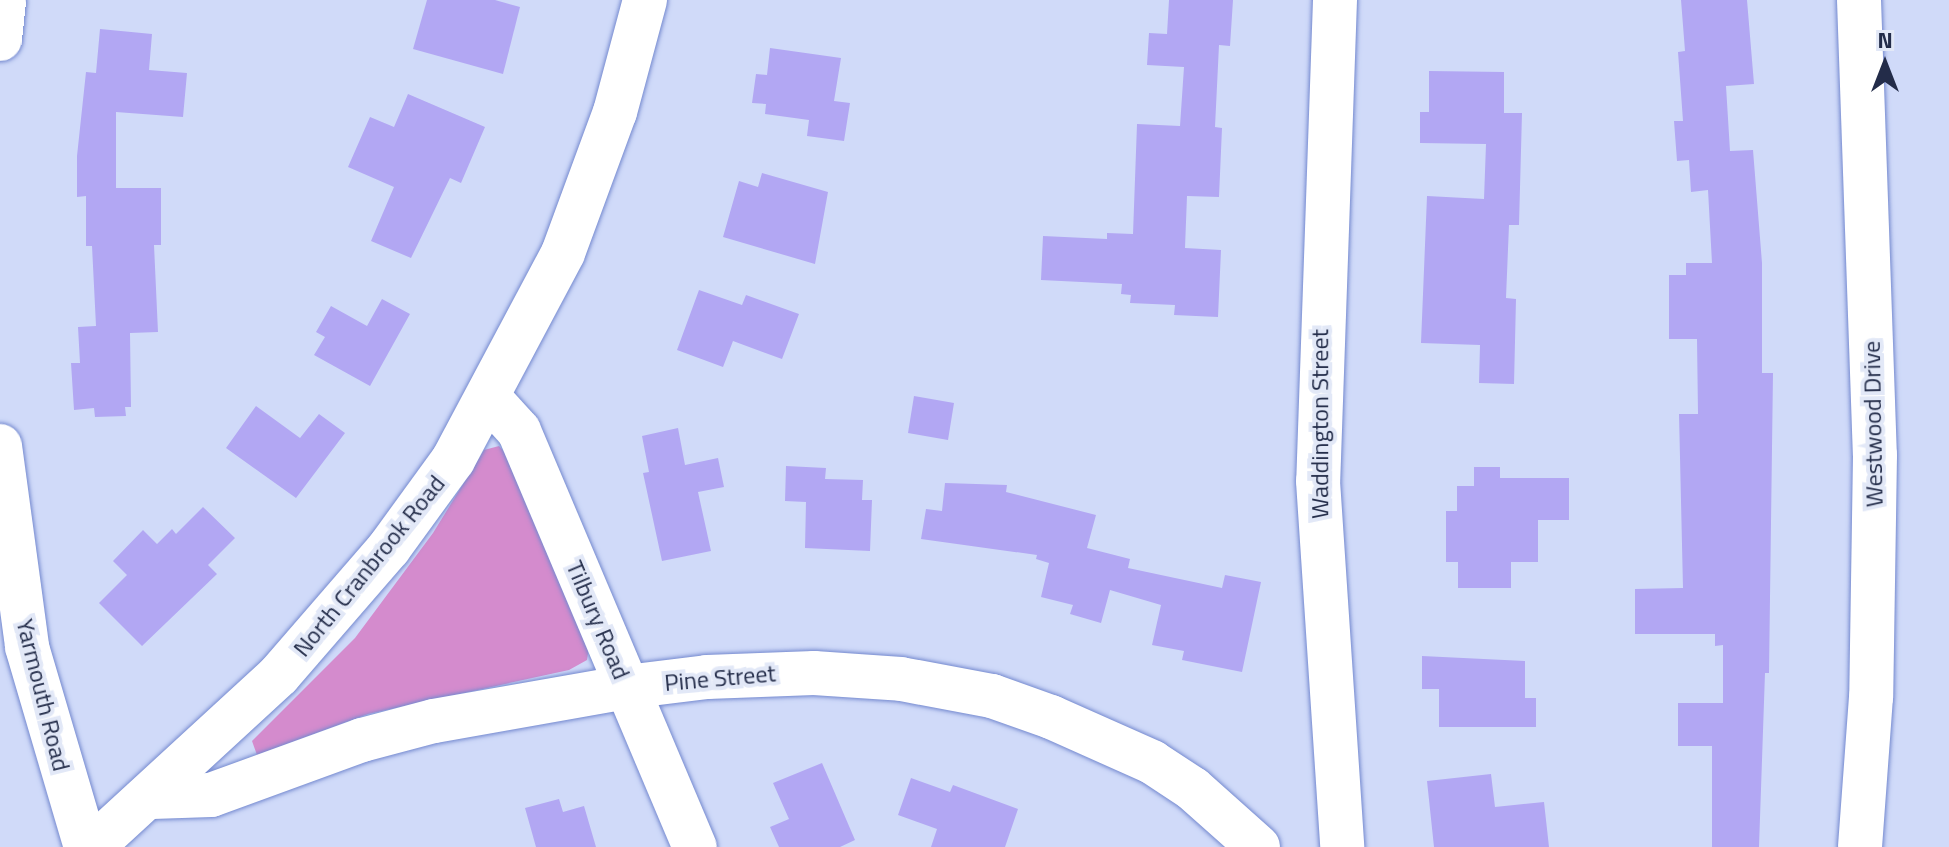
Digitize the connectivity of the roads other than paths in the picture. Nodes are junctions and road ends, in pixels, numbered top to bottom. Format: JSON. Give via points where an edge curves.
{"nodes":[{"id":1,"x":4,"y":0,"type":"edge"},
{"id":2,"x":645,"y":0,"type":"edge"},
{"id":3,"x":1335,"y":0,"type":"edge"},
{"id":4,"x":1859,"y":0,"type":"edge"},
{"id":5,"x":0,"y":39,"type":"edge"},
{"id":6,"x":490,"y":399,"type":"junction"},
{"id":7,"x":0,"y":446,"type":"edge"},
{"id":8,"x":626,"y":687,"type":"junction"},
{"id":9,"x":152,"y":797,"type":"junction"},
{"id":10,"x":86,"y":847,"type":"edge"},
{"id":11,"x":92,"y":847,"type":"edge"},
{"id":12,"x":695,"y":847,"type":"edge"},
{"id":13,"x":1258,"y":847,"type":"edge"},
{"id":14,"x":1342,"y":847,"type":"edge"},
{"id":15,"x":1860,"y":847,"type":"edge"}],
"edges":[{"from":1,"to":5,"type":"street"},
{"from":2,"to":6,"type":"street","name":"North Cranbrook Road","via":[[615,112],[583,202]]},
{"from":3,"to":14,"type":"street","name":"Waddington Street","via":[[1318,481]]},
{"from":4,"to":15,"type":"street","name":"Westwood Drive","via":[[1875,455],[1871,683]]},
{"from":6,"to":8,"type":"street","name":"Tilbury Road","via":[[519,431]]},
{"from":6,"to":9,"type":"street","name":"North Cranbrook Road","via":[[424,502],[329,621]]},
{"from":7,"to":10,"type":"street","name":"Yarmouth Road","via":[[27,647]]},
{"from":8,"to":9,"type":"street","name":"Pine Street","via":[[434,721],[362,740],[211,795]]},
{"from":8,"to":12,"type":"street","name":"Tilbury Road"},
{"from":8,"to":13,"type":"street","name":"Pine Street","via":[[814,673],[901,679],[992,696],[1152,762],[1193,789]]},
{"from":9,"to":11,"type":"street","name":"North Cranbrook Road"}]}
